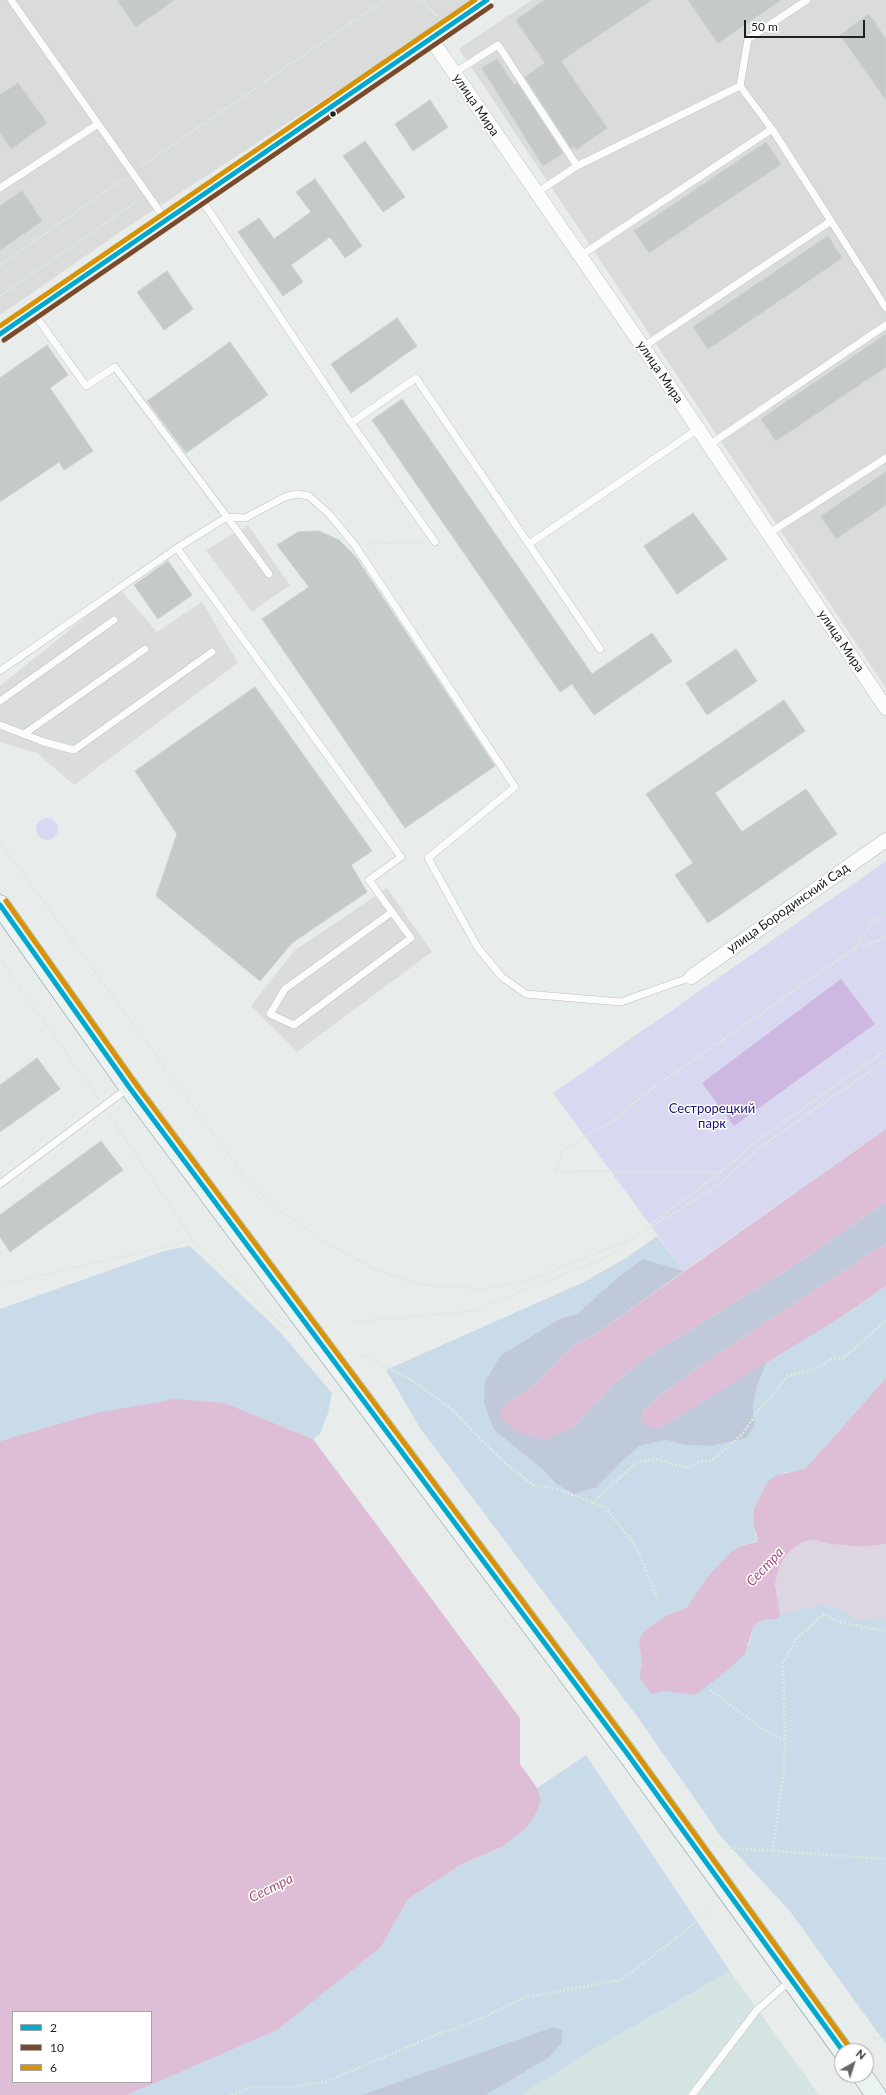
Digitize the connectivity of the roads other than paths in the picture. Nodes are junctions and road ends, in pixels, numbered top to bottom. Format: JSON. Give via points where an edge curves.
{"nodes":[{"id":1,"x":11,"y":0,"type":"edge"},
{"id":2,"x":487,"y":0,"type":"edge"},
{"id":3,"x":807,"y":0,"type":"edge"},
{"id":4,"x":431,"y":39,"type":"junction"},
{"id":5,"x":454,"y":73,"type":"junction"},
{"id":6,"x":740,"y":86,"type":"junction"},
{"id":7,"x":98,"y":124,"type":"junction"},
{"id":8,"x":772,"y":128,"type":"junction"},
{"id":9,"x":577,"y":166,"type":"junction"},
{"id":10,"x":0,"y":188,"type":"edge"},
{"id":11,"x":536,"y":193,"type":"junction"},
{"id":12,"x":199,"y":196,"type":"junction"},
{"id":13,"x":165,"y":219,"type":"junction"},
{"id":14,"x":831,"y":221,"type":"junction"},
{"id":15,"x":580,"y":256,"type":"junction"},
{"id":16,"x":886,"y":308,"type":"edge"},
{"id":17,"x":32,"y":312,"type":"junction"},
{"id":18,"x":886,"y":325,"type":"edge"},
{"id":19,"x":0,"y":334,"type":"edge"},
{"id":20,"x":643,"y":347,"type":"junction"},
{"id":21,"x":351,"y":423,"type":"junction"},
{"id":22,"x":698,"y":429,"type":"junction"},
{"id":23,"x":708,"y":445,"type":"junction"},
{"id":24,"x":886,"y":458,"type":"edge"},
{"id":25,"x":227,"y":517,"type":"junction"},
{"id":26,"x":768,"y":534,"type":"junction"},
{"id":27,"x":435,"y":542,"type":"road end"},
{"id":28,"x":530,"y":544,"type":"junction"},
{"id":29,"x":177,"y":548,"type":"junction"},
{"id":30,"x":269,"y":574,"type":"dead end"},
{"id":31,"x":114,"y":620,"type":"dead end"},
{"id":32,"x":145,"y":649,"type":"dead end"},
{"id":33,"x":600,"y":649,"type":"dead end"},
{"id":34,"x":212,"y":652,"type":"dead end"},
{"id":35,"x":0,"y":671,"type":"edge"},
{"id":36,"x":0,"y":701,"type":"edge"},
{"id":37,"x":886,"y":708,"type":"edge"},
{"id":38,"x":0,"y":724,"type":"edge"},
{"id":39,"x":24,"y":734,"type":"junction"},
{"id":40,"x":886,"y":840,"type":"edge"},
{"id":41,"x":0,"y":905,"type":"edge"},
{"id":42,"x":392,"y":912,"type":"junction"},
{"id":43,"x":691,"y":977,"type":"joint"},
{"id":44,"x":129,"y":1087,"type":"junction"},
{"id":45,"x":0,"y":1184,"type":"edge"},
{"id":46,"x":791,"y":1980,"type":"junction"},
{"id":47,"x":837,"y":2043,"type":"edge"},
{"id":48,"x":868,"y":2083,"type":"edge"},
{"id":49,"x":692,"y":2095,"type":"edge"},
{"id":50,"x":876,"y":2095,"type":"edge"}],
"edges":[{"from":1,"to":7,"type":"lane"},
{"from":2,"to":4,"type":"street"},
{"from":3,"to":6,"type":"lane","via":[[748,39]]},
{"from":4,"to":5,"type":"street","name":"улица Мира"},
{"from":4,"to":12,"type":"street"},
{"from":5,"to":9,"type":"lane","via":[[498,45]]},
{"from":5,"to":11,"type":"street","name":"улица Мира"},
{"from":6,"to":8,"type":"lane"},
{"from":6,"to":9,"type":"lane"},
{"from":7,"to":10,"type":"lane"},
{"from":7,"to":13,"type":"lane"},
{"from":8,"to":14,"type":"lane"},
{"from":8,"to":15,"type":"lane"},
{"from":9,"to":11,"type":"lane"},
{"from":11,"to":15,"type":"street","name":"улица Мира"},
{"from":12,"to":13,"type":"street"},
{"from":12,"to":21,"type":"lane"},
{"from":13,"to":17,"type":"street"},
{"from":14,"to":16,"type":"lane"},
{"from":14,"to":20,"type":"lane"},
{"from":15,"to":20,"type":"street","name":"улица Мира"},
{"from":17,"to":19,"type":"street"},
{"from":17,"to":25,"type":"lane","via":[[86,386],[115,367]]},
{"from":18,"to":23,"type":"lane"},
{"from":20,"to":22,"type":"street","name":"улица Мира"},
{"from":21,"to":27,"type":"lane"},
{"from":21,"to":28,"type":"lane","via":[[416,378]]},
{"from":22,"to":23,"type":"street","name":"улица Мира"},
{"from":22,"to":28,"type":"lane"},
{"from":23,"to":26,"type":"street","name":"улица Мира"},
{"from":24,"to":26,"type":"lane"},
{"from":25,"to":29,"type":"lane"},
{"from":25,"to":30,"type":"lane"},
{"from":25,"to":43,"type":"lane","via":[[245,518],[285,497],[297,494],[309,496],[330,514],[354,544],[515,787],[428,858],[478,948],[502,978],[526,994],[621,1002]]},
{"from":26,"to":37,"type":"street","name":"улица Мира"},
{"from":28,"to":33,"type":"lane"},
{"from":29,"to":35,"type":"lane"},
{"from":29,"to":42,"type":"lane","via":[[401,857],[369,880]]},
{"from":31,"to":36,"type":"lane"},
{"from":32,"to":39,"type":"lane"},
{"from":34,"to":39,"type":"lane","via":[[74,750]]},
{"from":38,"to":39,"type":"lane"},
{"from":40,"to":43,"type":"street","name":"улица Бородинский Сад"},
{"from":41,"to":44,"type":"street"},
{"from":42,"to":42,"type":"lane","via":[[411,938],[294,1025],[270,1014],[285,989]]},
{"from":44,"to":45,"type":"lane"},
{"from":44,"to":46,"type":"street","via":[[622,1746]]},
{"from":46,"to":47,"type":"street"},
{"from":46,"to":49,"type":"lane","via":[[757,2010]]},
{"from":48,"to":50,"type":"street"}]}
